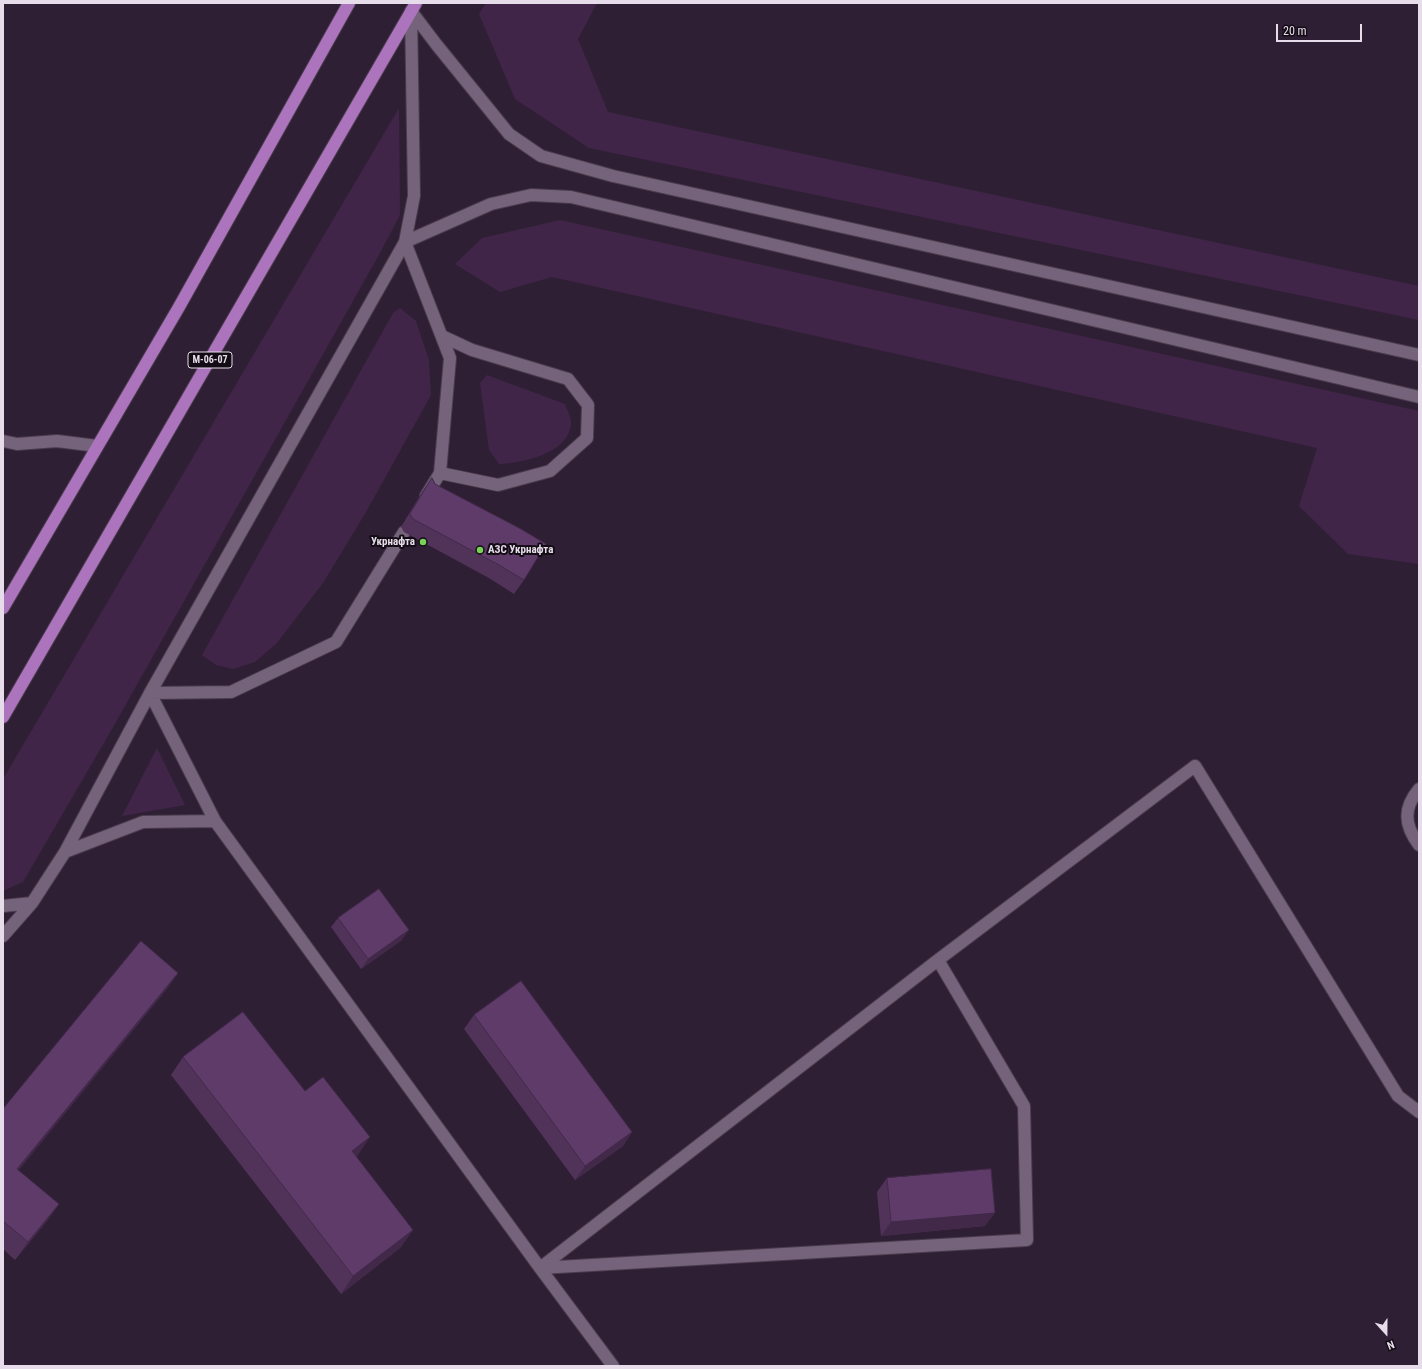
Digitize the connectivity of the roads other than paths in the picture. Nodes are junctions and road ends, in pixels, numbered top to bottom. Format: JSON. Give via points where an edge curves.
{"nodes":[{"id":1,"x":349,"y":3,"type":"edge"},
{"id":2,"x":414,"y":7,"type":"edge"},
{"id":3,"x":405,"y":242,"type":"junction"},
{"id":4,"x":442,"y":336,"type":"junction"},
{"id":5,"x":1419,"y":355,"type":"edge"},
{"id":6,"x":1419,"y":397,"type":"edge"},
{"id":7,"x":3,"y":441,"type":"edge"},
{"id":8,"x":97,"y":446,"type":"junction"},
{"id":9,"x":440,"y":473,"type":"junction"},
{"id":10,"x":425,"y":497,"type":"edge"},
{"id":11,"x":404,"y":532,"type":"dead end"},
{"id":12,"x":3,"y":608,"type":"edge"},
{"id":13,"x":150,"y":693,"type":"junction"},
{"id":14,"x":3,"y":717,"type":"edge"},
{"id":15,"x":1419,"y":790,"type":"edge"},
{"id":16,"x":215,"y":821,"type":"junction"},
{"id":17,"x":1419,"y":845,"type":"edge"},
{"id":18,"x":65,"y":852,"type":"junction"},
{"id":19,"x":32,"y":903,"type":"junction"},
{"id":20,"x":3,"y":906,"type":"edge"},
{"id":21,"x":3,"y":936,"type":"edge"},
{"id":22,"x":938,"y":960,"type":"junction"},
{"id":23,"x":1419,"y":1112,"type":"edge"},
{"id":24,"x":540,"y":1268,"type":"junction"},
{"id":25,"x":613,"y":1366,"type":"edge"}],
"edges":[{"from":1,"to":8,"type":"main road","via":[[179,307]]},
{"from":2,"to":3,"type":"street","via":[[414,196]]},
{"from":2,"to":5,"type":"street","via":[[436,44],[509,134],[541,156],[621,178]]},
{"from":2,"to":14,"type":"main road","number":"М-06-07"},
{"from":3,"to":4,"type":"street"},
{"from":3,"to":6,"type":"street","via":[[491,204],[530,195],[571,197]]},
{"from":3,"to":13,"type":"street"},
{"from":4,"to":9,"type":"street","via":[[450,358]]},
{"from":4,"to":9,"type":"street","via":[[472,350],[568,380],[588,405],[587,438],[550,471],[498,485]]},
{"from":7,"to":8,"type":"street","via":[[17,444],[57,441]]},
{"from":8,"to":12,"type":"main road"},
{"from":9,"to":10,"type":"street"},
{"from":11,"to":13,"type":"street","via":[[336,642],[231,692]]},
{"from":13,"to":16,"type":"street"},
{"from":13,"to":18,"type":"street"},
{"from":15,"to":17,"type":"street","via":[[1410,800],[1406,820]]},
{"from":16,"to":18,"type":"street","via":[[143,822]]},
{"from":16,"to":24,"type":"street"},
{"from":18,"to":19,"type":"street"},
{"from":19,"to":20,"type":"street"},
{"from":19,"to":21,"type":"street"},
{"from":22,"to":23,"type":"street","via":[[1195,766],[1398,1096]]},
{"from":22,"to":24,"type":"street"},
{"from":22,"to":24,"type":"street","via":[[1024,1106],[1027,1240]]},
{"from":24,"to":25,"type":"street"}]}
